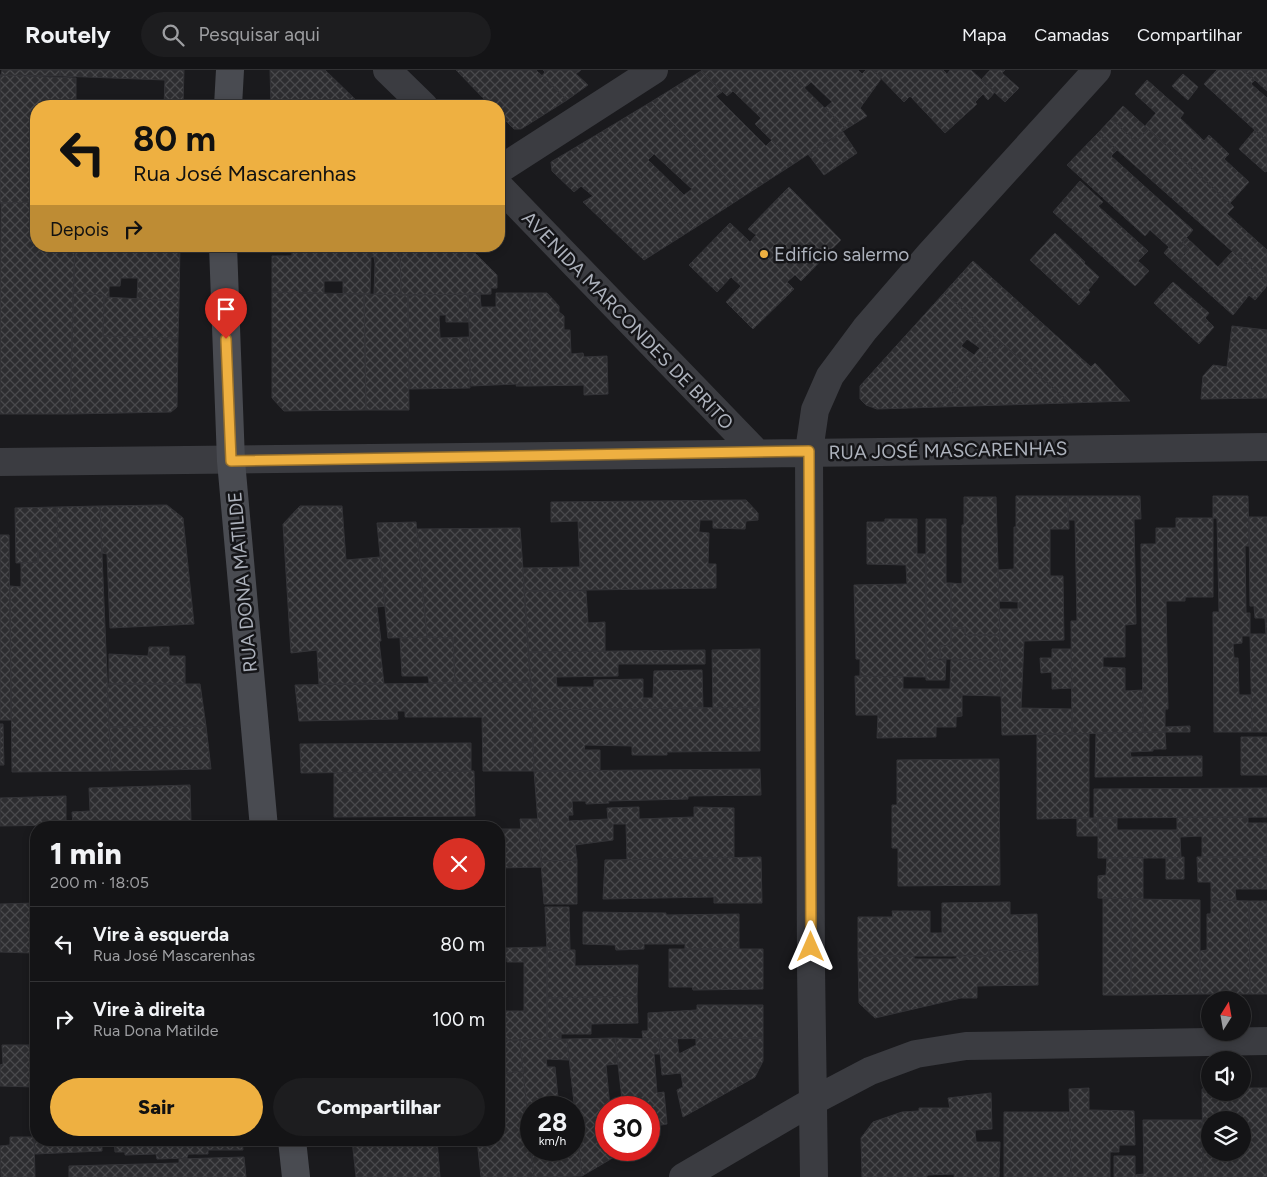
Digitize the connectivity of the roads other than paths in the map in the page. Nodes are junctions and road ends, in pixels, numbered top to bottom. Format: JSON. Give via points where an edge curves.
{"nodes":[{"id":1,"x":230,"y":70,"type":"edge"},
{"id":2,"x":387,"y":70,"type":"edge"},
{"id":3,"x":654,"y":70,"type":"edge"},
{"id":4,"x":1098,"y":70,"type":"edge"},
{"id":5,"x":228,"y":100,"type":"edge"},
{"id":6,"x":418,"y":100,"type":"edge"},
{"id":7,"x":505,"y":166,"type":"edge"},
{"id":8,"x":505,"y":192,"type":"edge"},
{"id":9,"x":223,"y":252,"type":"edge"},
{"id":10,"x":1267,"y":447,"type":"edge"},
{"id":11,"x":809,"y":451,"type":"junction"},
{"id":12,"x":757,"y":453,"type":"junction"},
{"id":13,"x":231,"y":461,"type":"junction"},
{"id":14,"x":0,"y":462,"type":"edge"},
{"id":15,"x":263,"y":821,"type":"edge"},
{"id":16,"x":1267,"y":1041,"type":"edge"},
{"id":17,"x":812,"y":1101,"type":"junction"},
{"id":18,"x":293,"y":1146,"type":"edge"},
{"id":19,"x":296,"y":1177,"type":"edge"},
{"id":20,"x":683,"y":1177,"type":"edge"},
{"id":21,"x":814,"y":1177,"type":"edge"}],
"edges":[{"from":1,"to":5,"type":"street"},
{"from":2,"to":6,"type":"street"},
{"from":3,"to":7,"type":"street"},
{"from":4,"to":11,"type":"street","via":[[865,329],[830,376],[814,410]]},
{"from":8,"to":12,"type":"street","name":"AVENIDA MARCONDES DE BRITO"},
{"from":9,"to":13,"type":"street","name":"RUA DONA MATILDE"},
{"from":10,"to":11,"type":"street","name":"RUA JOSÉ MASCARENHAS"},
{"from":11,"to":12,"type":"street","name":"RUA JOSÉ MASCARENHAS"},
{"from":11,"to":17,"type":"street"},
{"from":12,"to":13,"type":"street","name":"RUA JOSÉ MASCARENHAS"},
{"from":13,"to":14,"type":"street","name":"RUA JOSÉ MASCARENHAS"},
{"from":13,"to":15,"type":"street","name":"RUA DONA MATILDE"},
{"from":16,"to":17,"type":"street","via":[[966,1046],[916,1054],[870,1071]]},
{"from":17,"to":20,"type":"street"},
{"from":17,"to":21,"type":"street"},
{"from":18,"to":19,"type":"street"}]}
